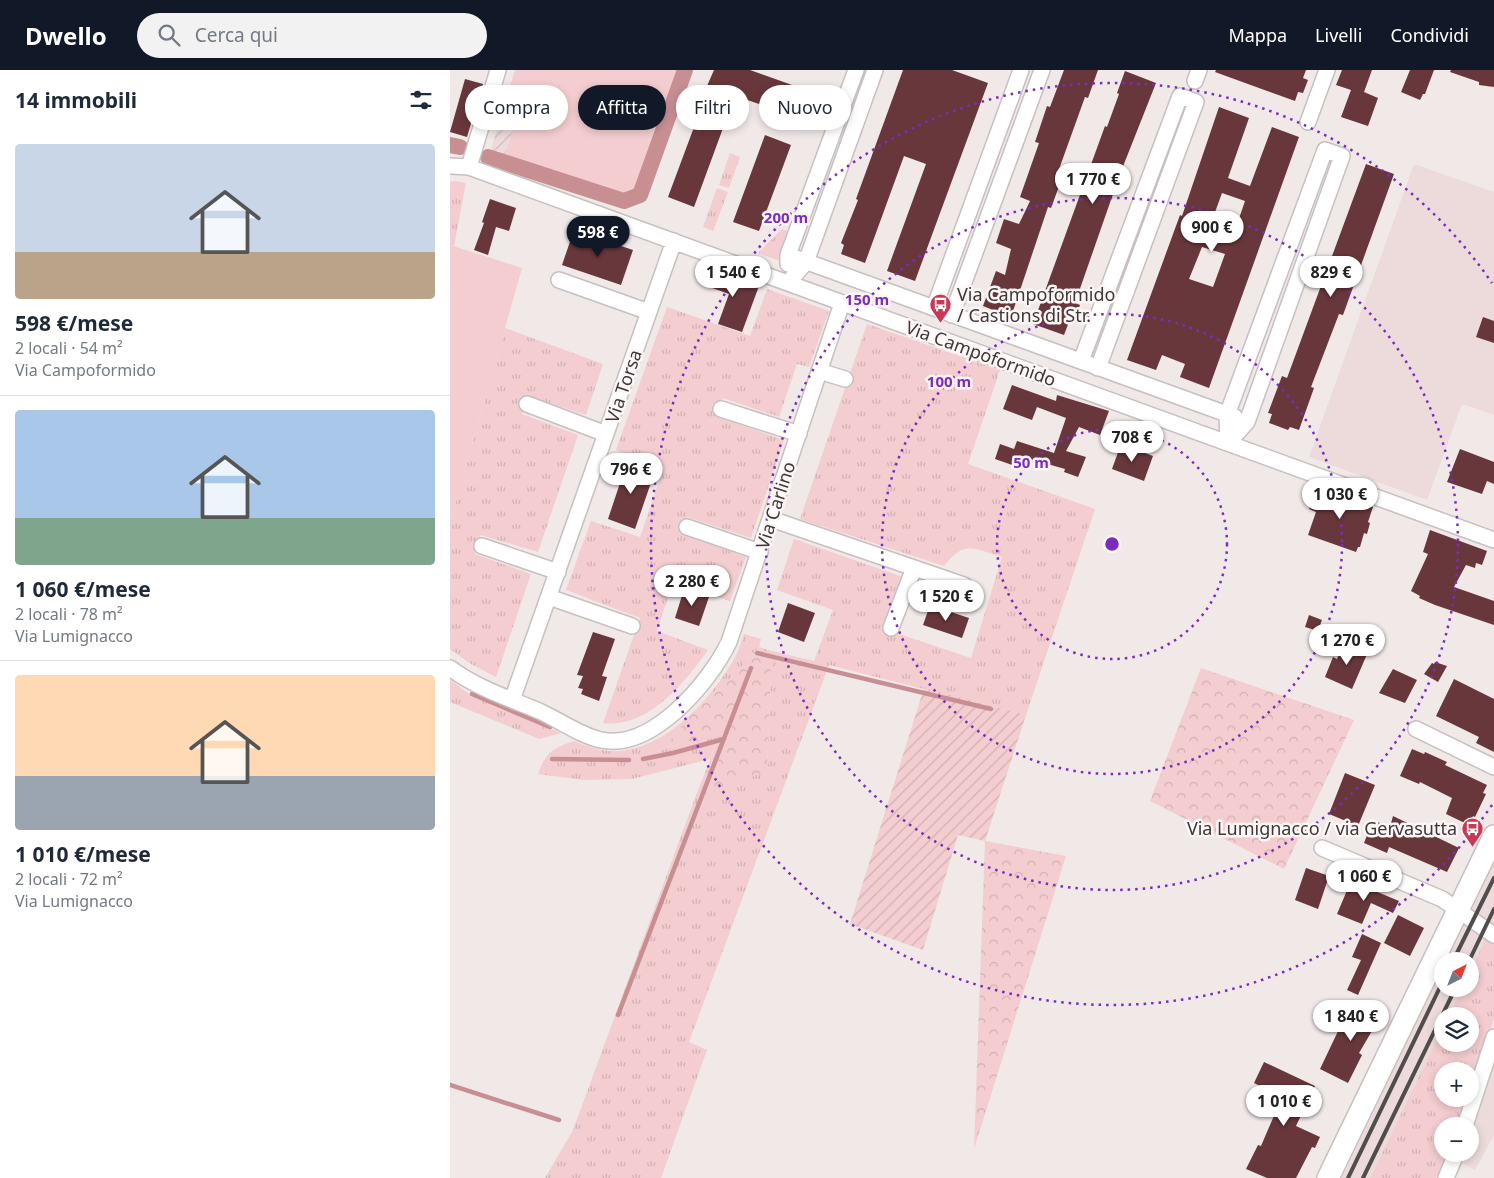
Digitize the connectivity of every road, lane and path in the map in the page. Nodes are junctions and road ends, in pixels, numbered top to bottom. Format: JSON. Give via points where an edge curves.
{"nodes":[{"id":1,"x":498,"y":70,"type":"edge"},
{"id":2,"x":856,"y":70,"type":"edge"},
{"id":3,"x":875,"y":70,"type":"edge"},
{"id":4,"x":1021,"y":70,"type":"edge"},
{"id":5,"x":1042,"y":70,"type":"edge"},
{"id":6,"x":1327,"y":70,"type":"edge"},
{"id":7,"x":1308,"y":122,"type":"dead end"},
{"id":8,"x":450,"y":166,"type":"edge"},
{"id":9,"x":469,"y":167,"type":"junction"},
{"id":10,"x":674,"y":241,"type":"junction"},
{"id":11,"x":788,"y":255,"type":"junction"},
{"id":12,"x":806,"y":262,"type":"junction"},
{"id":13,"x":559,"y":280,"type":"dead end"},
{"id":14,"x":788,"y":283,"type":"junction"},
{"id":15,"x":842,"y":303,"type":"junction"},
{"id":16,"x":934,"y":308,"type":"junction"},
{"id":17,"x":648,"y":312,"type":"junction"},
{"id":18,"x":952,"y":315,"type":"junction"},
{"id":19,"x":1080,"y":361,"type":"junction"},
{"id":20,"x":1098,"y":368,"type":"junction"},
{"id":21,"x":820,"y":371,"type":"junction"},
{"id":22,"x":846,"y":379,"type":"dead end"},
{"id":23,"x":527,"y":404,"type":"dead end"},
{"id":24,"x":721,"y":409,"type":"dead end"},
{"id":25,"x":1227,"y":415,"type":"junction"},
{"id":26,"x":1247,"y":422,"type":"junction"},
{"id":27,"x":606,"y":434,"type":"junction"},
{"id":28,"x":799,"y":434,"type":"junction"},
{"id":29,"x":1228,"y":443,"type":"junction"},
{"id":30,"x":771,"y":519,"type":"junction"},
{"id":31,"x":687,"y":527,"type":"dead end"},
{"id":32,"x":1494,"y":540,"type":"edge"},
{"id":33,"x":482,"y":546,"type":"dead end"},
{"id":34,"x":760,"y":552,"type":"junction"},
{"id":35,"x":914,"y":568,"type":"junction"},
{"id":36,"x":558,"y":572,"type":"junction"},
{"id":37,"x":964,"y":585,"type":"dead end"},
{"id":38,"x":549,"y":597,"type":"junction"},
{"id":39,"x":632,"y":626,"type":"dead end"},
{"id":40,"x":891,"y":628,"type":"dead end"},
{"id":41,"x":450,"y":668,"type":"edge"},
{"id":42,"x":512,"y":700,"type":"junction"},
{"id":43,"x":1416,"y":729,"type":"dead end"},
{"id":44,"x":1494,"y":767,"type":"edge"},
{"id":45,"x":1494,"y":836,"type":"edge"},
{"id":46,"x":1322,"y":848,"type":"dead end"},
{"id":47,"x":1458,"y":910,"type":"junction"},
{"id":48,"x":1494,"y":935,"type":"edge"},
{"id":49,"x":1494,"y":1037,"type":"edge"},
{"id":50,"x":1468,"y":1117,"type":"edge"},
{"id":51,"x":1453,"y":1162,"type":"edge"},
{"id":52,"x":1328,"y":1178,"type":"edge"},
{"id":53,"x":1446,"y":1178,"type":"edge"}],
"edges":[{"from":1,"to":9,"type":"street"},
{"from":2,"to":11,"type":"street"},
{"from":3,"to":12,"type":"street"},
{"from":4,"to":16,"type":"street","name":"Via Campoformido"},
{"from":5,"to":18,"type":"street","name":"Via Campoformido"},
{"from":6,"to":7,"type":"street"},
{"from":8,"to":9,"type":"street","name":"Via Campoformido"},
{"from":9,"to":10,"type":"street","name":"Via Campoformido"},
{"from":10,"to":14,"type":"street","name":"Via Campoformido"},
{"from":10,"to":17,"type":"street","name":"Via Torsa"},
{"from":11,"to":12,"type":"street","name":"Via Campoformido"},
{"from":11,"to":14,"type":"street"},
{"from":12,"to":14,"type":"street"},
{"from":12,"to":16,"type":"street","name":"Via Campoformido"},
{"from":13,"to":17,"type":"street"},
{"from":14,"to":15,"type":"street","name":"Via Campoformido"},
{"from":15,"to":21,"type":"street","name":"Via Carlino"},
{"from":15,"to":29,"type":"street","name":"Via Campoformido"},
{"from":16,"to":18,"type":"street","name":"Via Campoformido"},
{"from":17,"to":27,"type":"street","name":"Via Torsa"},
{"from":18,"to":19,"type":"street","name":"Via Campoformido"},
{"from":19,"to":20,"type":"street","name":"Via Campoformido"},
{"from":19,"to":20,"type":"street","name":"Via Campoformido","via":[[1180,96],[1196,102]]},
{"from":20,"to":25,"type":"street","name":"Via Campoformido"},
{"from":21,"to":22,"type":"street"},
{"from":21,"to":28,"type":"street","name":"Via Carlino"},
{"from":23,"to":27,"type":"street"},
{"from":24,"to":28,"type":"street"},
{"from":25,"to":26,"type":"street","name":"Via Campoformido"},
{"from":25,"to":26,"type":"street","via":[[1326,150],[1342,156]]},
{"from":25,"to":29,"type":"street"},
{"from":26,"to":29,"type":"street"},
{"from":27,"to":36,"type":"street","name":"Via Torsa"},
{"from":28,"to":30,"type":"street","name":"Via Carlino"},
{"from":29,"to":32,"type":"street","name":"Via Campoformido"},
{"from":30,"to":34,"type":"street","name":"Via Carlino"},
{"from":30,"to":35,"type":"street"},
{"from":31,"to":34,"type":"street"},
{"from":33,"to":36,"type":"street"},
{"from":34,"to":42,"type":"street","name":"Via Carlino","via":[[725,650],[693,694],[663,721],[636,736],[600,740]]},
{"from":35,"to":37,"type":"street"},
{"from":35,"to":40,"type":"street"},
{"from":36,"to":38,"type":"street","name":"Via Torsa"},
{"from":38,"to":39,"type":"street"},
{"from":38,"to":42,"type":"street","name":"Via Torsa"},
{"from":41,"to":42,"type":"street","name":"Via Carlino","via":[[485,689]]},
{"from":43,"to":44,"type":"street"},
{"from":45,"to":47,"type":"main road"},
{"from":46,"to":47,"type":"street","via":[[1442,899]]},
{"from":47,"to":48,"type":"street"},
{"from":47,"to":52,"type":"main road"},
{"from":49,"to":50,"type":"street"},
{"from":51,"to":53,"type":"street"}]}
